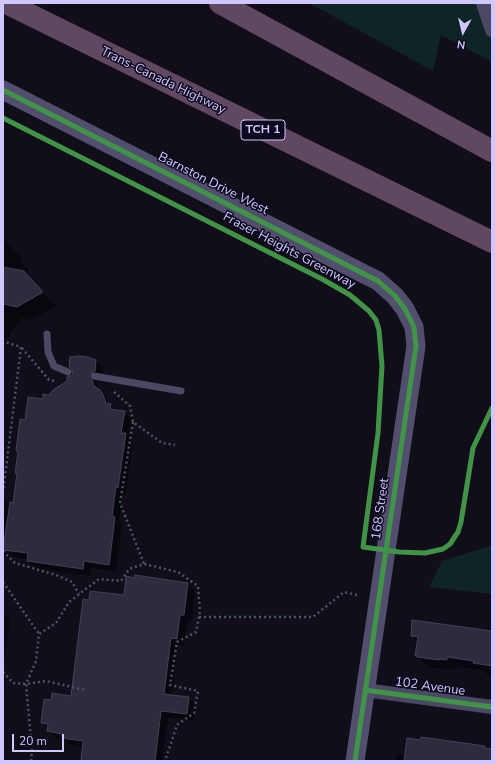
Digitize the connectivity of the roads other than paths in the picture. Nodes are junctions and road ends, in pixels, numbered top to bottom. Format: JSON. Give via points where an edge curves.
{"nodes":[{"id":1,"x":6,"y":3,"type":"edge"},
{"id":2,"x":220,"y":3,"type":"edge"},
{"id":3,"x":483,"y":3,"type":"edge"},
{"id":4,"x":3,"y":8,"type":"edge"},
{"id":5,"x":34,"y":18,"type":"junction"},
{"id":6,"x":492,"y":30,"type":"edge"},
{"id":7,"x":3,"y":90,"type":"edge"},
{"id":8,"x":492,"y":151,"type":"edge"},
{"id":9,"x":492,"y":242,"type":"edge"},
{"id":10,"x":405,"y":309,"type":"joint"},
{"id":11,"x":47,"y":334,"type":"dead end"},
{"id":12,"x":68,"y":372,"type":"dead end"},
{"id":13,"x":94,"y":376,"type":"dead end"},
{"id":14,"x":181,"y":391,"type":"dead end"},
{"id":15,"x":365,"y":690,"type":"junction"},
{"id":16,"x":492,"y":706,"type":"edge"},
{"id":17,"x":355,"y":761,"type":"edge"}],
"edges":[{"from":1,"to":5,"type":"highway","name":"Trans-Canada Highway","number":"TCH 1"},
{"from":2,"to":8,"type":"highway"},
{"from":3,"to":6,"type":"street"},
{"from":4,"to":5,"type":"lane"},
{"from":5,"to":9,"type":"highway","name":"Trans-Canada Highway","number":"TCH 1"},
{"from":7,"to":10,"type":"street","name":"Barnston Drive West","via":[[378,281]]},
{"from":10,"to":15,"type":"street","name":"168 Street","via":[[414,327],[416,346]]},
{"from":11,"to":12,"type":"lane","via":[[48,352],[54,366]]},
{"from":13,"to":14,"type":"lane"},
{"from":15,"to":16,"type":"street","name":"102 Avenue"},
{"from":15,"to":17,"type":"street","name":"168 Street"}]}
